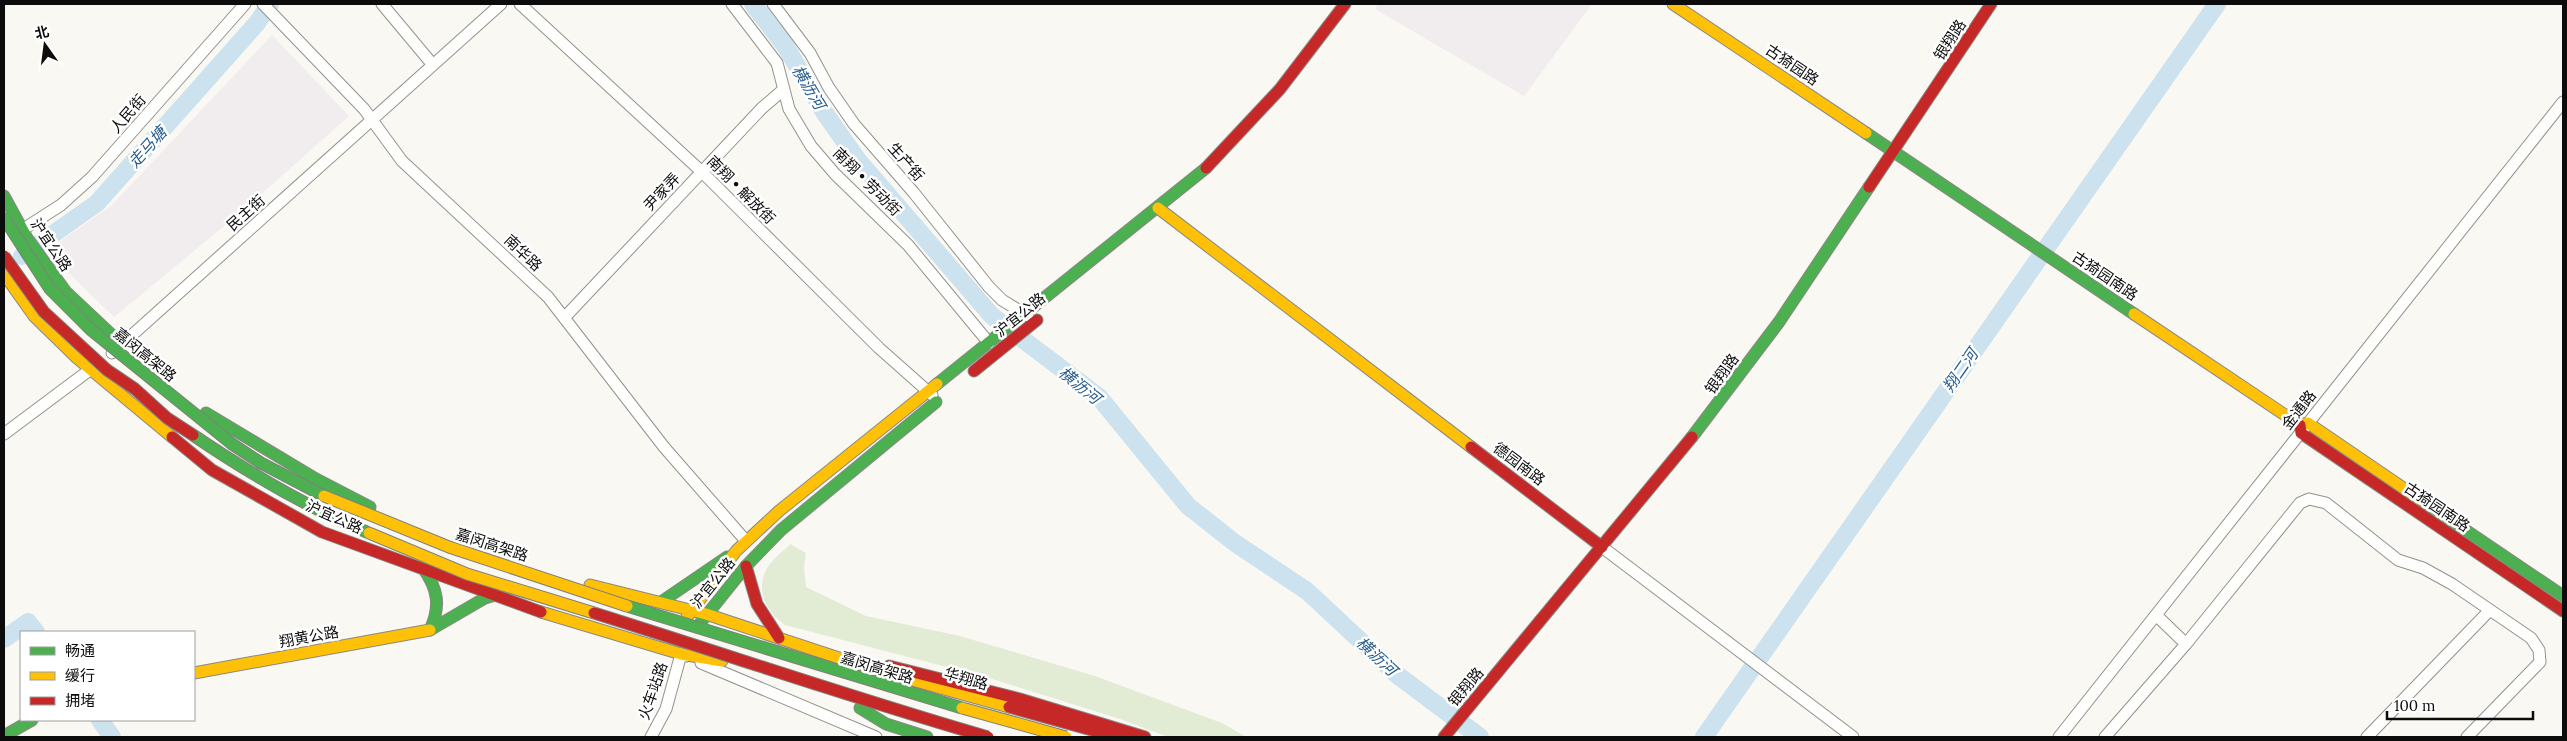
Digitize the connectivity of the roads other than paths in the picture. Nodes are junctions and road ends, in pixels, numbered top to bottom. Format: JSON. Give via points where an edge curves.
{"nodes":[{"id":1,"x":245,"y":4,"type":"edge"},
{"id":2,"x":263,"y":4,"type":"edge"},
{"id":3,"x":382,"y":4,"type":"edge"},
{"id":4,"x":502,"y":4,"type":"edge"},
{"id":5,"x":520,"y":4,"type":"edge"},
{"id":6,"x":732,"y":4,"type":"edge"},
{"id":7,"x":773,"y":4,"type":"edge"},
{"id":8,"x":1345,"y":4,"type":"edge"},
{"id":9,"x":1358,"y":4,"type":"edge"},
{"id":10,"x":1673,"y":4,"type":"edge"},
{"id":11,"x":1991,"y":4,"type":"edge"},
{"id":12,"x":1337,"y":34,"type":"dead end"},
{"id":13,"x":433,"y":65,"type":"junction"},
{"id":14,"x":783,"y":90,"type":"junction"},
{"id":15,"x":2563,"y":102,"type":"edge"},
{"id":16,"x":373,"y":119,"type":"junction"},
{"id":17,"x":1894,"y":151,"type":"junction"},
{"id":18,"x":1235,"y":155,"type":"dead end"},
{"id":19,"x":702,"y":172,"type":"junction"},
{"id":20,"x":4,"y":196,"type":"edge"},
{"id":21,"x":1161,"y":215,"type":"junction"},
{"id":22,"x":4,"y":218,"type":"edge"},
{"id":23,"x":25,"y":234,"type":"junction"},
{"id":24,"x":4,"y":256,"type":"edge"},
{"id":25,"x":5,"y":276,"type":"edge"},
{"id":26,"x":565,"y":317,"type":"junction"},
{"id":27,"x":1021,"y":318,"type":"junction"},
{"id":28,"x":1040,"y":318,"type":"joint"},
{"id":29,"x":993,"y":340,"type":"junction"},
{"id":30,"x":123,"y":343,"type":"junction"},
{"id":31,"x":91,"y":369,"type":"junction"},
{"id":32,"x":968,"y":376,"type":"dead end"},
{"id":33,"x":929,"y":392,"type":"junction"},
{"id":34,"x":941,"y":398,"type":"joint"},
{"id":35,"x":2303,"y":427,"type":"junction"},
{"id":36,"x":4,"y":434,"type":"edge"},
{"id":37,"x":746,"y":541,"type":"junction"},
{"id":38,"x":1602,"y":547,"type":"junction"},
{"id":39,"x":736,"y":551,"type":"junction"},
{"id":40,"x":746,"y":566,"type":"junction"},
{"id":41,"x":423,"y":568,"type":"junction"},
{"id":42,"x":495,"y":595,"type":"junction"},
{"id":43,"x":2563,"y":596,"type":"edge"},
{"id":44,"x":661,"y":602,"type":"junction"},
{"id":45,"x":693,"y":610,"type":"junction"},
{"id":46,"x":2490,"y":610,"type":"junction"},
{"id":47,"x":2563,"y":611,"type":"edge"},
{"id":48,"x":706,"y":614,"type":"junction"},
{"id":49,"x":2156,"y":615,"type":"junction"},
{"id":50,"x":430,"y":630,"type":"junction"},
{"id":51,"x":780,"y":638,"type":"junction"},
{"id":52,"x":2186,"y":644,"type":"junction"},
{"id":53,"x":660,"y":647,"type":"junction"},
{"id":54,"x":681,"y":654,"type":"junction"},
{"id":55,"x":869,"y":668,"type":"junction"},
{"id":56,"x":195,"y":673,"type":"edge"},
{"id":57,"x":860,"y":708,"type":"junction"},
{"id":58,"x":30,"y":721,"type":"edge"},
{"id":59,"x":4,"y":736,"type":"edge"},
{"id":60,"x":2109,"y":736,"type":"edge"},
{"id":61,"x":652,"y":737,"type":"edge"},
{"id":62,"x":876,"y":737,"type":"edge"},
{"id":63,"x":927,"y":737,"type":"edge"},
{"id":64,"x":953,"y":737,"type":"edge"},
{"id":65,"x":988,"y":737,"type":"edge"},
{"id":66,"x":1066,"y":737,"type":"edge"},
{"id":67,"x":1117,"y":737,"type":"edge"},
{"id":68,"x":1145,"y":737,"type":"edge"},
{"id":69,"x":1444,"y":737,"type":"edge"},
{"id":70,"x":1853,"y":737,"type":"edge"},
{"id":71,"x":2059,"y":737,"type":"edge"},
{"id":72,"x":2367,"y":737,"type":"edge"},
{"id":73,"x":2467,"y":737,"type":"edge"}],
"edges":[{"from":1,"to":23,"type":"street","name":"人民街","via":[[92,176]]},
{"from":2,"to":16,"type":"street","name":"南华路"},
{"from":3,"to":13,"type":"street"},
{"from":4,"to":13,"type":"street","name":"民主街"},
{"from":5,"to":19,"type":"street","name":"南翔 • 解放街"},
{"from":6,"to":14,"type":"street","name":"南翔 • 劳动街","via":[[777,63]]},
{"from":7,"to":27,"type":"street","name":"生产街","via":[[810,53],[854,124],[988,287]]},
{"from":8,"to":21,"type":"main road","name":"沪宜公路","via":[[1290,79],[1248,128]]},
{"from":9,"to":12,"type":"main road"},
{"from":10,"to":17,"type":"main road","name":"古猗园路"},
{"from":11,"to":17,"type":"main road","name":"银翔路"},
{"from":13,"to":16,"type":"street","name":"民主街"},
{"from":14,"to":19,"type":"street","name":"尹家弄"},
{"from":14,"to":29,"type":"street","name":"南翔 • 劳动街","via":[[794,119],[822,159],[902,238]]},
{"from":15,"to":35,"type":"street","name":"金通路"},
{"from":16,"to":26,"type":"street","name":"南华路","via":[[402,161],[539,288]]},
{"from":16,"to":30,"type":"street","name":"民主街"},
{"from":17,"to":35,"type":"main road","name":"古猗园南路"},
{"from":17,"to":38,"type":"main road","name":"银翔路","via":[[1779,322],[1721,400]]},
{"from":18,"to":21,"type":"main road","name":"沪宜公路"},
{"from":19,"to":26,"type":"street","name":"尹家弄"},
{"from":19,"to":33,"type":"street","name":"南翔 • 解放街","via":[[880,348]]},
{"from":20,"to":23,"type":"main road","name":"沪宜公路"},
{"from":21,"to":27,"type":"main road","name":"沪宜公路"},
{"from":21,"to":38,"type":"main road","name":"德园南路"},
{"from":22,"to":66,"type":"main road","name":"嘉闵高架路","bridge":true,"via":[[35,270],[60,301],[103,341],[258,462],[342,506],[450,548],[761,649]]},
{"from":23,"to":30,"type":"main road","name":"沪宜公路","via":[[66,292],[110,335]]},
{"from":24,"to":65,"type":"main road","bridge":true,"via":[[44,312],[107,370],[135,389],[167,418],[247,472],[336,519],[467,574]]},
{"from":25,"to":31,"type":"main road","name":"沪宜公路","via":[[34,316]]},
{"from":26,"to":37,"type":"street","name":"南华路","via":[[654,435]]},
{"from":27,"to":28,"type":"street","name":"生产街"},
{"from":27,"to":29,"type":"main road","name":"沪宜公路"},
{"from":28,"to":32,"type":"main road","name":"沪宜公路"},
{"from":29,"to":33,"type":"main road","name":"沪宜公路"},
{"from":30,"to":31,"type":"street","name":"民主街"},
{"from":30,"to":44,"type":"main road","name":"沪宜公路","via":[[214,420],[374,510],[568,580]]},
{"from":31,"to":36,"type":"street","name":"民主街"},
{"from":31,"to":41,"type":"main road","name":"沪宜公路","via":[[212,470],[322,532]]},
{"from":33,"to":34,"type":"street","name":"南翔 • 解放街"},
{"from":33,"to":37,"type":"main road","name":"沪宜公路"},
{"from":34,"to":40,"type":"main road","name":"沪宜公路","via":[[780,530]]},
{"from":35,"to":43,"type":"main road","name":"古猗园南路"},
{"from":35,"to":47,"type":"main road","name":"古猗园南路"},
{"from":35,"to":49,"type":"street","name":"金通路"},
{"from":37,"to":39,"type":"main road","name":"沪宜公路"},
{"from":38,"to":69,"type":"main road","name":"银翔路"},
{"from":38,"to":70,"type":"street","name":"德园南路"},
{"from":39,"to":44,"type":"main road"},
{"from":39,"to":45,"type":"main road","name":"沪宜公路"},
{"from":40,"to":48,"type":"main road","name":"沪宜公路"},
{"from":40,"to":51,"type":"main road","via":[[750,587],[764,620]]},
{"from":41,"to":42,"type":"main road","name":"沪宜公路"},
{"from":41,"to":50,"type":"main road","via":[[434,583],[438,604],[438,615]]},
{"from":42,"to":50,"type":"main road","name":"翔黄公路"},
{"from":42,"to":53,"type":"main road","name":"沪宜公路"},
{"from":44,"to":45,"type":"main road","name":"沪宜公路"},
{"from":45,"to":48,"type":"main road","name":"华翔路"},
{"from":45,"to":53,"type":"main road"},
{"from":46,"to":52,"type":"street","via":[[2423,568],[2398,560],[2326,502],[2309,499],[2300,503]]},
{"from":46,"to":72,"type":"street"},
{"from":46,"to":73,"type":"street","via":[[2531,638],[2539,650],[2540,662]]},
{"from":48,"to":51,"type":"main road","name":"华翔路"},
{"from":48,"to":54,"type":"main road","name":"沪宜公路"},
{"from":49,"to":52,"type":"street"},
{"from":49,"to":71,"type":"street","name":"金通路"},
{"from":50,"to":56,"type":"main road","name":"翔黄公路"},
{"from":51,"to":55,"type":"main road","name":"华翔路"},
{"from":52,"to":60,"type":"street"},
{"from":53,"to":54,"type":"main road","name":"沪宜公路"},
{"from":54,"to":57,"type":"main road","via":[[714,658]]},
{"from":54,"to":61,"type":"street","name":"火车站路","via":[[666,709]]},
{"from":54,"to":62,"type":"street"},
{"from":55,"to":67,"type":"main road","name":"华翔路"},
{"from":55,"to":68,"type":"main road","via":[[891,665]]},
{"from":57,"to":63,"type":"main road","via":[[886,724]]},
{"from":57,"to":64,"type":"main road"},
{"from":58,"to":59,"type":"main road"}]}
